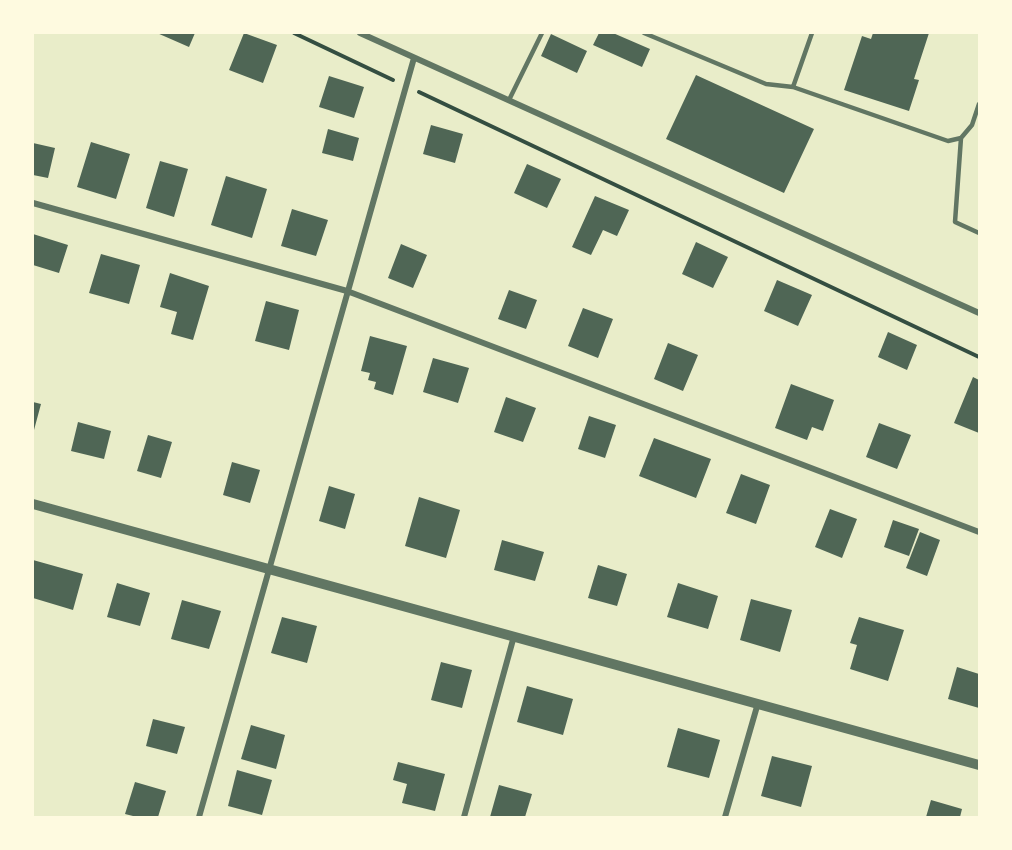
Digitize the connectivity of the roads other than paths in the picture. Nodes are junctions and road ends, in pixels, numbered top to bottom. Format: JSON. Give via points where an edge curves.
{"nodes":[{"id":1,"x":360,"y":33,"type":"edge"},
{"id":2,"x":543,"y":33,"type":"edge"},
{"id":3,"x":644,"y":33,"type":"edge"},
{"id":4,"x":812,"y":33,"type":"edge"},
{"id":5,"x":414,"y":58,"type":"junction"},
{"id":6,"x":793,"y":87,"type":"junction"},
{"id":7,"x":509,"y":100,"type":"junction"},
{"id":8,"x":979,"y":104,"type":"edge"},
{"id":9,"x":961,"y":138,"type":"junction"},
{"id":10,"x":33,"y":203,"type":"edge"},
{"id":11,"x":979,"y":233,"type":"edge"},
{"id":12,"x":347,"y":291,"type":"junction"},
{"id":13,"x":979,"y":313,"type":"edge"},
{"id":14,"x":33,"y":504,"type":"edge"},
{"id":15,"x":979,"y":532,"type":"edge"},
{"id":16,"x":270,"y":569,"type":"junction"},
{"id":17,"x":514,"y":636,"type":"junction"},
{"id":18,"x":758,"y":703,"type":"junction"},
{"id":19,"x":979,"y":765,"type":"edge"},
{"id":20,"x":199,"y":817,"type":"edge"},
{"id":21,"x":464,"y":817,"type":"edge"},
{"id":22,"x":725,"y":817,"type":"edge"}],
"edges":[{"from":1,"to":5,"type":"street"},
{"from":2,"to":7,"type":"lane"},
{"from":3,"to":6,"type":"lane","via":[[766,84]]},
{"from":4,"to":6,"type":"lane"},
{"from":5,"to":7,"type":"street"},
{"from":5,"to":12,"type":"street"},
{"from":6,"to":9,"type":"lane","via":[[948,141]]},
{"from":7,"to":13,"type":"street"},
{"from":8,"to":9,"type":"lane","via":[[972,125]]},
{"from":9,"to":11,"type":"lane","via":[[955,222]]},
{"from":10,"to":12,"type":"street"},
{"from":12,"to":15,"type":"street"},
{"from":12,"to":16,"type":"street"},
{"from":14,"to":16,"type":"street"},
{"from":16,"to":17,"type":"street"},
{"from":16,"to":20,"type":"street"},
{"from":17,"to":18,"type":"street"},
{"from":17,"to":21,"type":"street"},
{"from":18,"to":19,"type":"street"},
{"from":18,"to":22,"type":"street"}]}
